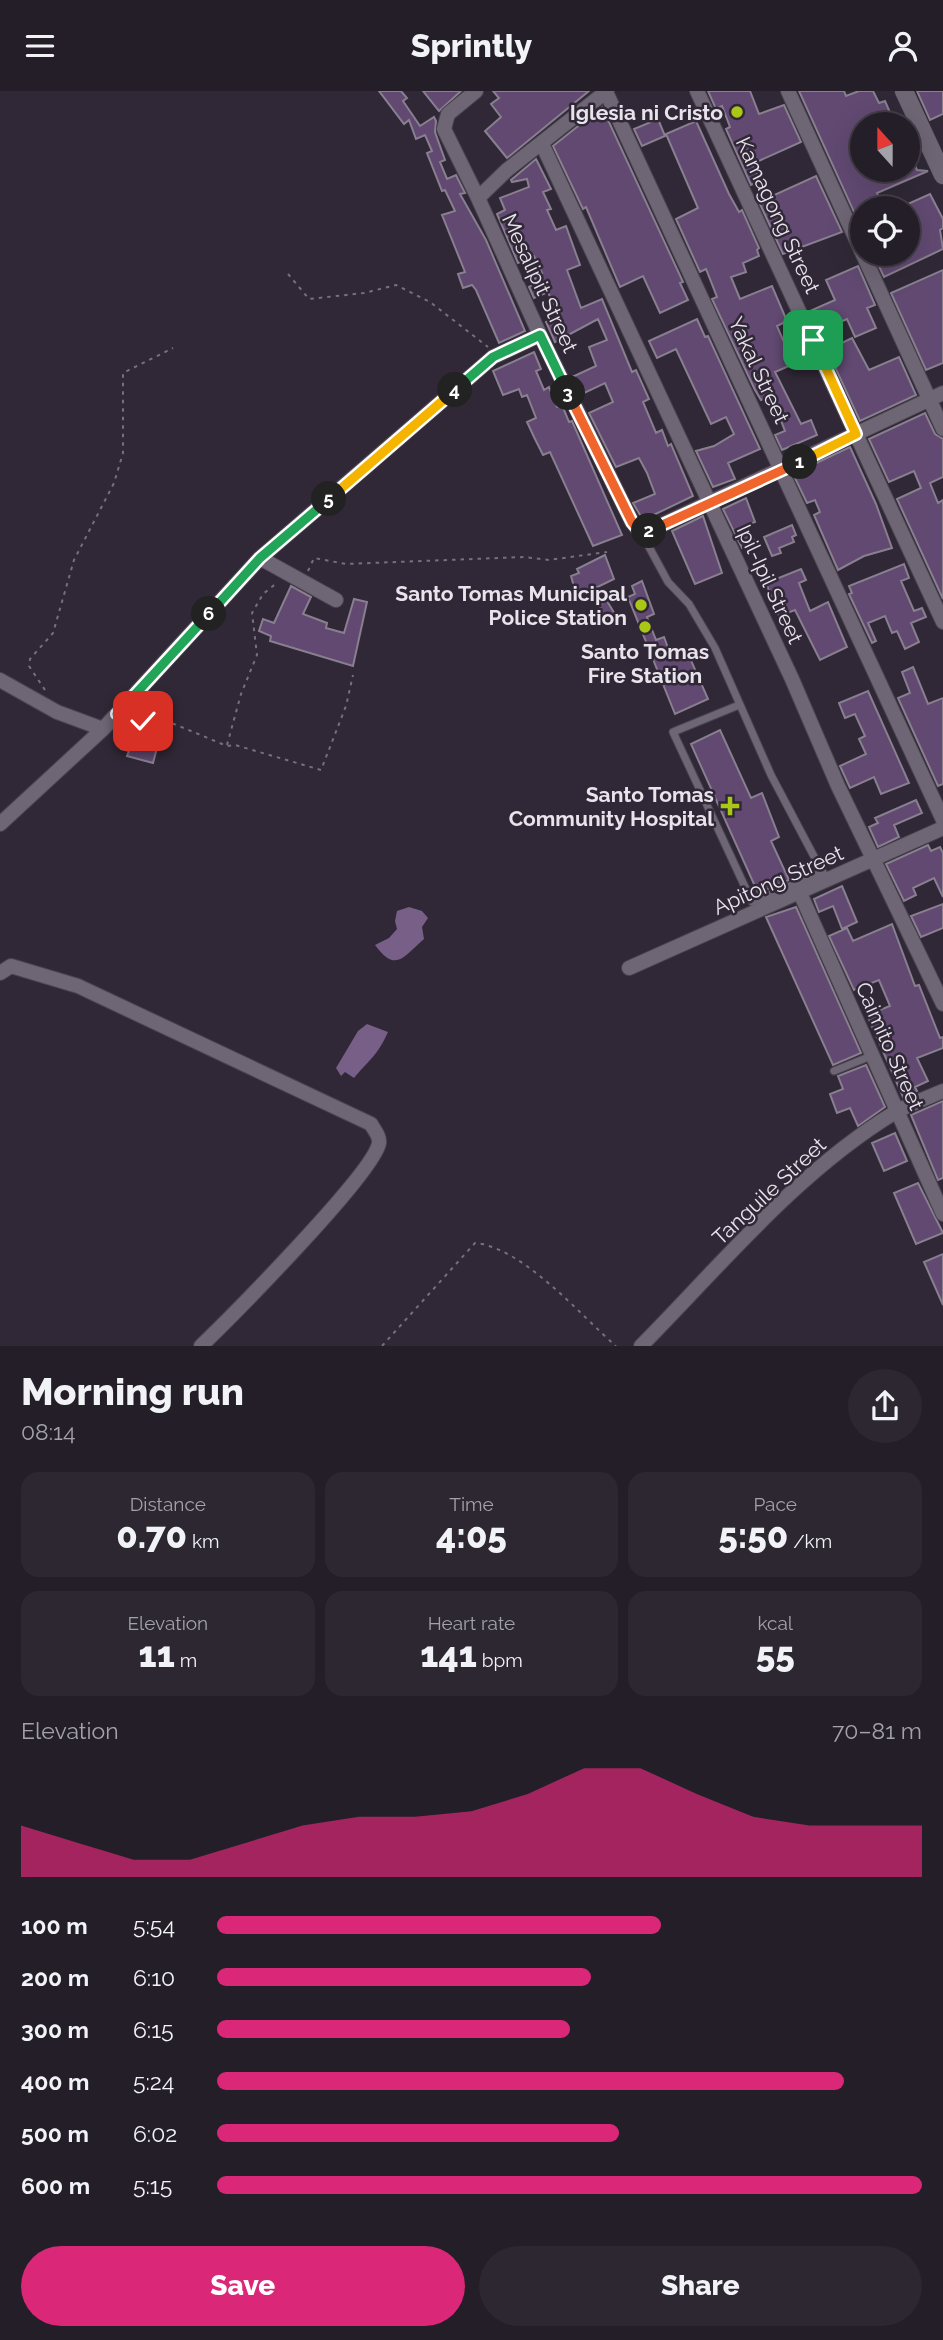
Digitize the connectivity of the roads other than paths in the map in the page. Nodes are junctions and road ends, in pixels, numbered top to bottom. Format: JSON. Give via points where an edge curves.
{"nodes":[{"id":1,"x":476,"y":91,"type":"edge"},
{"id":2,"x":606,"y":91,"type":"edge"},
{"id":3,"x":697,"y":91,"type":"edge"},
{"id":4,"x":788,"y":91,"type":"edge"},
{"id":5,"x":904,"y":91,"type":"edge"},
{"id":6,"x":542,"y":144,"type":"junction"},
{"id":7,"x":943,"y":175,"type":"edge"},
{"id":8,"x":478,"y":198,"type":"junction"},
{"id":9,"x":540,"y":335,"type":"junction"},
{"id":10,"x":943,"y":393,"type":"edge"},
{"id":11,"x":929,"y":399,"type":"junction"},
{"id":12,"x":943,"y":429,"type":"edge"},
{"id":13,"x":856,"y":434,"type":"junction"},
{"id":14,"x":782,"y":470,"type":"junction"},
{"id":15,"x":709,"y":504,"type":"junction"},
{"id":16,"x":642,"y":534,"type":"junction"},
{"id":17,"x":260,"y":558,"type":"junction"},
{"id":18,"x":336,"y":600,"type":"dead end"},
{"id":19,"x":943,"y":622,"type":"edge"},
{"id":20,"x":0,"y":680,"type":"edge"},
{"id":21,"x":739,"y":705,"type":"junction"},
{"id":22,"x":103,"y":729,"type":"junction"},
{"id":23,"x":943,"y":820,"type":"edge"},
{"id":24,"x":0,"y":824,"type":"edge"},
{"id":25,"x":943,"y":828,"type":"edge"},
{"id":26,"x":875,"y":860,"type":"junction"},
{"id":27,"x":825,"y":877,"type":"junction"},
{"id":28,"x":800,"y":893,"type":"junction"},
{"id":29,"x":629,"y":968,"type":"dead end"},
{"id":30,"x":0,"y":973,"type":"edge"},
{"id":31,"x":943,"y":1004,"type":"edge"},
{"id":32,"x":871,"y":1056,"type":"junction"},
{"id":33,"x":834,"y":1071,"type":"dead end"},
{"id":34,"x":943,"y":1091,"type":"edge"},
{"id":35,"x":895,"y":1112,"type":"junction"},
{"id":36,"x":943,"y":1214,"type":"edge"},
{"id":37,"x":201,"y":1346,"type":"edge"},
{"id":38,"x":640,"y":1346,"type":"edge"}],
"edges":[{"from":1,"to":8,"type":"street","via":[[448,114],[444,129]]},
{"from":2,"to":6,"type":"street","name":"Mesalipit Street"},
{"from":2,"to":14,"type":"street","name":"Yakal Street"},
{"from":3,"to":13,"type":"street","name":"Kamagong Street"},
{"from":4,"to":11,"type":"street"},
{"from":5,"to":7,"type":"main road"},
{"from":6,"to":8,"type":"street","name":"Mesalipit Street"},
{"from":6,"to":15,"type":"street","name":"Ipil-Ipil Street"},
{"from":8,"to":9,"type":"street","name":"Mesalipit Street"},
{"from":9,"to":16,"type":"street","name":"Mesalipit Street"},
{"from":9,"to":17,"type":"street","via":[[493,357]]},
{"from":10,"to":11,"type":"street"},
{"from":11,"to":12,"type":"street"},
{"from":11,"to":13,"type":"street"},
{"from":13,"to":14,"type":"street"},
{"from":13,"to":19,"type":"street","name":"Kamagong Street"},
{"from":14,"to":15,"type":"street"},
{"from":14,"to":23,"type":"street","name":"Yakal Street"},
{"from":15,"to":16,"type":"street"},
{"from":15,"to":26,"type":"street","name":"Ipil-Ipil Street"},
{"from":16,"to":21,"type":"lane","via":[[668,582],[689,604],[715,648]]},
{"from":17,"to":18,"type":"street"},
{"from":17,"to":22,"type":"street"},
{"from":20,"to":22,"type":"street","via":[[57,712]]},
{"from":21,"to":27,"type":"lane"},
{"from":21,"to":27,"type":"lane","via":[[673,732],[752,902]]},
{"from":22,"to":24,"type":"street"},
{"from":25,"to":26,"type":"street","name":"Apitong Street"},
{"from":26,"to":27,"type":"street","name":"Apitong Street"},
{"from":26,"to":31,"type":"street","name":"Ipil-Ipil Street"},
{"from":27,"to":28,"type":"street","name":"Apitong Street"},
{"from":28,"to":29,"type":"street","name":"Apitong Street"},
{"from":28,"to":32,"type":"street","name":"Caimito Street"},
{"from":30,"to":37,"type":"street","via":[[11,966],[78,986],[370,1124],[378,1137],[379,1145],[359,1176]]},
{"from":32,"to":33,"type":"lane"},
{"from":32,"to":35,"type":"street","name":"Caimito Street"},
{"from":34,"to":35,"type":"street","name":"Tanguile Street"},
{"from":35,"to":36,"type":"street","name":"Caimito Street"},
{"from":35,"to":38,"type":"street","name":"Tanguile Street","via":[[792,1193]]}]}
